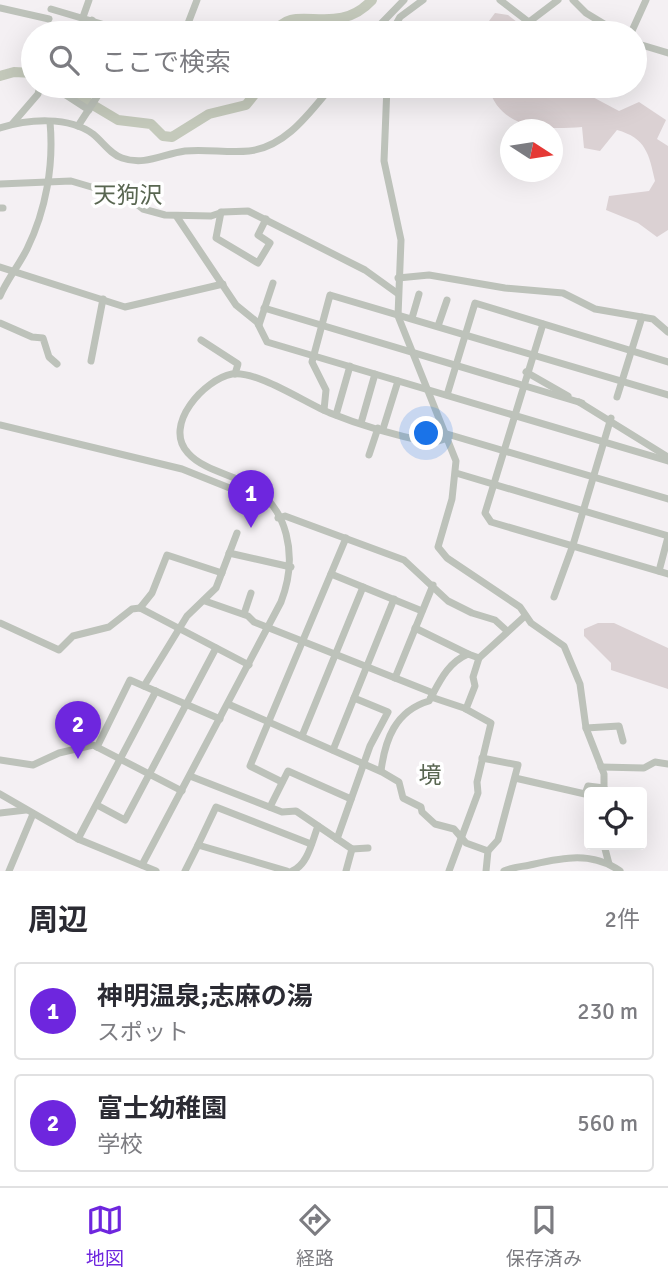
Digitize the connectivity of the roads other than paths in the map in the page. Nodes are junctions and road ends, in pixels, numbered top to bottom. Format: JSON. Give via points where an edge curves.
{"nodes":[{"id":1,"x":89,"y":0,"type":"edge"},
{"id":2,"x":197,"y":0,"type":"edge"},
{"id":3,"x":404,"y":0,"type":"edge"},
{"id":4,"x":423,"y":0,"type":"edge"},
{"id":5,"x":500,"y":0,"type":"edge"},
{"id":6,"x":558,"y":0,"type":"edge"},
{"id":7,"x":573,"y":0,"type":"edge"},
{"id":8,"x":646,"y":0,"type":"edge"},
{"id":9,"x":0,"y":8,"type":"edge"},
{"id":10,"x":51,"y":9,"type":"dead end"},
{"id":11,"x":83,"y":17,"type":"junction"},
{"id":12,"x":48,"y":19,"type":"dead end"},
{"id":13,"x":92,"y":20,"type":"joint"},
{"id":14,"x":96,"y":21,"type":"edge"},
{"id":15,"x":189,"y":21,"type":"edge"},
{"id":16,"x":382,"y":21,"type":"edge"},
{"id":17,"x":398,"y":21,"type":"edge"},
{"id":18,"x":529,"y":21,"type":"edge"},
{"id":19,"x":531,"y":21,"type":"edge"},
{"id":20,"x":599,"y":21,"type":"edge"},
{"id":21,"x":636,"y":21,"type":"edge"},
{"id":22,"x":647,"y":47,"type":"edge"},
{"id":23,"x":668,"y":53,"type":"edge"},
{"id":24,"x":35,"y":98,"type":"edge"},
{"id":25,"x":74,"y":98,"type":"edge"},
{"id":26,"x":97,"y":98,"type":"edge"},
{"id":27,"x":322,"y":98,"type":"edge"},
{"id":28,"x":387,"y":98,"type":"edge"},
{"id":29,"x":91,"y":107,"type":"junction"},
{"id":30,"x":50,"y":122,"type":"junction"},
{"id":31,"x":13,"y":124,"type":"junction"},
{"id":32,"x":78,"y":126,"type":"junction"},
{"id":33,"x":0,"y":128,"type":"edge"},
{"id":34,"x":48,"y":183,"type":"junction"},
{"id":35,"x":0,"y":184,"type":"edge"},
{"id":36,"x":221,"y":212,"type":"junction"},
{"id":37,"x":177,"y":216,"type":"junction"},
{"id":38,"x":266,"y":219,"type":"junction"},
{"id":39,"x":0,"y":267,"type":"edge"},
{"id":40,"x":14,"y":271,"type":"junction"},
{"id":41,"x":398,"y":278,"type":"junction"},
{"id":42,"x":273,"y":283,"type":"dead end"},
{"id":43,"x":223,"y":284,"type":"junction"},
{"id":44,"x":397,"y":293,"type":"junction"},
{"id":45,"x":419,"y":294,"type":"dead end"},
{"id":46,"x":0,"y":296,"type":"edge"},
{"id":47,"x":103,"y":299,"type":"junction"},
{"id":48,"x":447,"y":300,"type":"dead end"},
{"id":49,"x":264,"y":308,"type":"junction"},
{"id":50,"x":398,"y":313,"type":"junction"},
{"id":51,"x":642,"y":317,"type":"junction"},
{"id":52,"x":412,"y":318,"type":"junction"},
{"id":53,"x":0,"y":323,"type":"edge"},
{"id":54,"x":543,"y":324,"type":"junction"},
{"id":55,"x":322,"y":325,"type":"junction"},
{"id":56,"x":258,"y":326,"type":"junction"},
{"id":57,"x":438,"y":326,"type":"junction"},
{"id":58,"x":668,"y":332,"type":"edge"},
{"id":59,"x":465,"y":334,"type":"junction"},
{"id":60,"x":201,"y":340,"type":"dead end"},
{"id":61,"x":411,"y":351,"type":"junction"},
{"id":62,"x":632,"y":351,"type":"junction"},
{"id":63,"x":533,"y":354,"type":"junction"},
{"id":64,"x":313,"y":356,"type":"junction"},
{"id":65,"x":91,"y":361,"type":"dead end"},
{"id":66,"x":668,"y":362,"type":"edge"},
{"id":67,"x":57,"y":364,"type":"dead end"},
{"id":68,"x":455,"y":365,"type":"junction"},
{"id":69,"x":350,"y":366,"type":"junction"},
{"id":70,"x":526,"y":372,"type":"junction"},
{"id":71,"x":235,"y":374,"type":"junction"},
{"id":72,"x":376,"y":374,"type":"junction"},
{"id":73,"x":398,"y":381,"type":"junction"},
{"id":74,"x":622,"y":381,"type":"junction"},
{"id":75,"x":524,"y":386,"type":"junction"},
{"id":76,"x":426,"y":390,"type":"junction"},
{"id":77,"x":447,"y":395,"type":"junction"},
{"id":78,"x":668,"y":395,"type":"edge"},
{"id":79,"x":617,"y":397,"type":"dead end"},
{"id":80,"x":582,"y":403,"type":"junction"},
{"id":81,"x":324,"y":410,"type":"junction"},
{"id":82,"x":337,"y":415,"type":"junction"},
{"id":83,"x":513,"y":416,"type":"junction"},
{"id":84,"x":611,"y":420,"type":"junction"},
{"id":85,"x":361,"y":423,"type":"junction"},
{"id":86,"x":0,"y":425,"type":"edge"},
{"id":87,"x":380,"y":428,"type":"junction"},
{"id":88,"x":447,"y":436,"type":"junction"},
{"id":89,"x":604,"y":443,"type":"junction"},
{"id":90,"x":505,"y":450,"type":"junction"},
{"id":91,"x":369,"y":455,"type":"dead end"},
{"id":92,"x":668,"y":459,"type":"edge"},
{"id":93,"x":456,"y":473,"type":"junction"},
{"id":94,"x":594,"y":477,"type":"junction"},
{"id":95,"x":494,"y":485,"type":"junction"},
{"id":96,"x":668,"y":499,"type":"edge"},
{"id":97,"x":270,"y":504,"type":"junction"},
{"id":98,"x":584,"y":511,"type":"junction"},
{"id":99,"x":278,"y":518,"type":"junction"},
{"id":100,"x":237,"y":533,"type":"dead end"},
{"id":101,"x":668,"y":536,"type":"edge"},
{"id":102,"x":346,"y":538,"type":"junction"},
{"id":103,"x":573,"y":545,"type":"junction"},
{"id":104,"x":229,"y":553,"type":"junction"},
{"id":105,"x":291,"y":567,"type":"junction"},
{"id":106,"x":659,"y":571,"type":"junction"},
{"id":107,"x":222,"y":573,"type":"junction"},
{"id":108,"x":331,"y":574,"type":"junction"},
{"id":109,"x":668,"y":574,"type":"edge"},
{"id":110,"x":433,"y":585,"type":"junction"},
{"id":111,"x":363,"y":587,"type":"junction"},
{"id":112,"x":251,"y":593,"type":"dead end"},
{"id":113,"x":554,"y":597,"type":"dead end"},
{"id":114,"x":394,"y":599,"type":"junction"},
{"id":115,"x":205,"y":601,"type":"junction"},
{"id":116,"x":140,"y":608,"type":"junction"},
{"id":117,"x":422,"y":611,"type":"junction"},
{"id":118,"x":244,"y":614,"type":"junction"},
{"id":119,"x":525,"y":616,"type":"junction"},
{"id":120,"x":0,"y":623,"type":"edge"},
{"id":121,"x":268,"y":627,"type":"junction"},
{"id":122,"x":180,"y":628,"type":"junction"},
{"id":123,"x":415,"y":628,"type":"junction"},
{"id":124,"x":506,"y":631,"type":"junction"},
{"id":125,"x":303,"y":641,"type":"junction"},
{"id":126,"x":216,"y":648,"type":"junction"},
{"id":127,"x":335,"y":654,"type":"junction"},
{"id":128,"x":468,"y":654,"type":"junction"},
{"id":129,"x":479,"y":658,"type":"junction"},
{"id":130,"x":248,"y":665,"type":"junction"},
{"id":131,"x":367,"y":667,"type":"junction"},
{"id":132,"x":395,"y":678,"type":"junction"},
{"id":133,"x":144,"y":686,"type":"junction"},
{"id":134,"x":156,"y":691,"type":"junction"},
{"id":135,"x":432,"y":695,"type":"junction"},
{"id":136,"x":354,"y":698,"type":"junction"},
{"id":137,"x":187,"y":704,"type":"junction"},
{"id":138,"x":228,"y":704,"type":"junction"},
{"id":139,"x":466,"y":709,"type":"junction"},
{"id":140,"x":220,"y":719,"type":"junction"},
{"id":141,"x":269,"y":722,"type":"junction"},
{"id":142,"x":586,"y":728,"type":"junction"},
{"id":143,"x":302,"y":737,"type":"junction"},
{"id":144,"x":623,"y":741,"type":"dead end"},
{"id":145,"x":97,"y":747,"type":"junction"},
{"id":146,"x":333,"y":750,"type":"junction"},
{"id":147,"x":482,"y":758,"type":"junction"},
{"id":148,"x":121,"y":759,"type":"junction"},
{"id":149,"x":0,"y":760,"type":"edge"},
{"id":150,"x":364,"y":764,"type":"junction"},
{"id":151,"x":668,"y":764,"type":"edge"},
{"id":152,"x":601,"y":766,"type":"junction"},
{"id":153,"x":381,"y":771,"type":"junction"},
{"id":154,"x":149,"y":774,"type":"junction"},
{"id":155,"x":190,"y":776,"type":"junction"},
{"id":156,"x":515,"y":778,"type":"junction"},
{"id":157,"x":282,"y":782,"type":"junction"},
{"id":158,"x":604,"y":787,"type":"edge"},
{"id":159,"x":182,"y":791,"type":"junction"},
{"id":160,"x":0,"y":794,"type":"edge"},
{"id":161,"x":584,"y":794,"type":"edge"},
{"id":162,"x":351,"y":799,"type":"junction"},
{"id":163,"x":97,"y":805,"type":"junction"},
{"id":164,"x":270,"y":807,"type":"junction"},
{"id":165,"x":30,"y":812,"type":"junction"},
{"id":166,"x":0,"y":813,"type":"edge"},
{"id":167,"x":318,"y":826,"type":"junction"},
{"id":168,"x":78,"y":839,"type":"junction"},
{"id":169,"x":337,"y":839,"type":"junction"},
{"id":170,"x":462,"y":839,"type":"junction"},
{"id":171,"x":311,"y":844,"type":"junction"},
{"id":172,"x":198,"y":845,"type":"junction"},
{"id":173,"x":369,"y":848,"type":"dead end"},
{"id":174,"x":352,"y":849,"type":"junction"},
{"id":175,"x":605,"y":850,"type":"edge"},
{"id":176,"x":488,"y":851,"type":"junction"},
{"id":177,"x":609,"y":864,"type":"junction"},
{"id":178,"x":142,"y":865,"type":"junction"},
{"id":179,"x":9,"y":871,"type":"edge"},
{"id":180,"x":156,"y":871,"type":"edge"},
{"id":181,"x":185,"y":871,"type":"edge"},
{"id":182,"x":290,"y":871,"type":"edge"},
{"id":183,"x":346,"y":871,"type":"edge"},
{"id":184,"x":449,"y":871,"type":"edge"},
{"id":185,"x":486,"y":871,"type":"edge"},
{"id":186,"x":503,"y":871,"type":"edge"},
{"id":187,"x":620,"y":871,"type":"edge"}],
"edges":[{"from":1,"to":11,"type":"street"},
{"from":2,"to":15,"type":"street"},
{"from":3,"to":16,"type":"street"},
{"from":4,"to":17,"type":"street"},
{"from":5,"to":18,"type":"street"},
{"from":6,"to":19,"type":"street"},
{"from":7,"to":20,"type":"street"},
{"from":8,"to":21,"type":"street"},
{"from":9,"to":12,"type":"street"},
{"from":10,"to":11,"type":"street"},
{"from":11,"to":13,"type":"street"},
{"from":13,"to":14,"type":"street"},
{"from":22,"to":23,"type":"street"},
{"from":24,"to":31,"type":"street"},
{"from":25,"to":29,"type":"street"},
{"from":26,"to":29,"type":"street"},
{"from":27,"to":32,"type":"street","via":[[302,123],[274,143],[250,151],[181,152],[152,161],[131,160],[115,155]]},
{"from":28,"to":41,"type":"street","via":[[384,161],[401,240]]},
{"from":29,"to":32,"type":"street"},
{"from":30,"to":31,"type":"street"},
{"from":30,"to":32,"type":"street"},
{"from":30,"to":34,"type":"street"},
{"from":31,"to":33,"type":"street"},
{"from":34,"to":35,"type":"street"},
{"from":34,"to":37,"type":"street","via":[[71,181],[129,198],[151,213]]},
{"from":34,"to":40,"type":"street","via":[[28,247]]},
{"from":36,"to":37,"type":"street"},
{"from":36,"to":38,"type":"street","via":[[248,211]]},
{"from":36,"to":38,"type":"street","via":[[216,238],[258,263],[270,243],[258,236]]},
{"from":37,"to":43,"type":"street"},
{"from":38,"to":44,"type":"street","via":[[365,270]]},
{"from":39,"to":40,"type":"street"},
{"from":40,"to":46,"type":"street"},
{"from":40,"to":47,"type":"street"},
{"from":41,"to":44,"type":"street"},
{"from":41,"to":51,"type":"street","via":[[429,275],[554,291],[595,309]]},
{"from":42,"to":49,"type":"street"},
{"from":43,"to":47,"type":"street","via":[[125,307]]},
{"from":43,"to":56,"type":"street"},
{"from":44,"to":50,"type":"street"},
{"from":45,"to":52,"type":"street"},
{"from":47,"to":65,"type":"street"},
{"from":48,"to":57,"type":"street"},
{"from":49,"to":55,"type":"street"},
{"from":49,"to":56,"type":"street"},
{"from":50,"to":52,"type":"street"},
{"from":50,"to":55,"type":"street","via":[[330,295]]},
{"from":50,"to":61,"type":"street"},
{"from":51,"to":58,"type":"street","via":[[653,319]]},
{"from":51,"to":62,"type":"street"},
{"from":52,"to":57,"type":"street"},
{"from":53,"to":67,"type":"street","via":[[43,338]]},
{"from":54,"to":59,"type":"street","via":[[475,303]]},
{"from":54,"to":62,"type":"street"},
{"from":54,"to":63,"type":"street"},
{"from":55,"to":61,"type":"street"},
{"from":55,"to":64,"type":"street"},
{"from":56,"to":64,"type":"street","via":[[267,342]]},
{"from":57,"to":59,"type":"street"},
{"from":59,"to":63,"type":"street"},
{"from":59,"to":68,"type":"street"},
{"from":60,"to":71,"type":"street","via":[[238,364]]},
{"from":61,"to":68,"type":"street"},
{"from":61,"to":76,"type":"street"},
{"from":62,"to":66,"type":"street"},
{"from":62,"to":74,"type":"street"},
{"from":63,"to":70,"type":"street"},
{"from":63,"to":74,"type":"street"},
{"from":64,"to":69,"type":"street"},
{"from":64,"to":81,"type":"street","via":[[326,390]]},
{"from":68,"to":75,"type":"street"},
{"from":68,"to":77,"type":"street"},
{"from":69,"to":72,"type":"street"},
{"from":69,"to":82,"type":"street"},
{"from":70,"to":75,"type":"street"},
{"from":70,"to":80,"type":"street"},
{"from":71,"to":81,"type":"street","via":[[289,391]]},
{"from":71,"to":97,"type":"street","via":[[189,403],[180,438],[189,455],[253,487]]},
{"from":72,"to":73,"type":"street"},
{"from":72,"to":85,"type":"street"},
{"from":73,"to":76,"type":"street"},
{"from":73,"to":87,"type":"street"},
{"from":74,"to":78,"type":"street"},
{"from":74,"to":79,"type":"street"},
{"from":75,"to":80,"type":"street"},
{"from":75,"to":83,"type":"street"},
{"from":76,"to":77,"type":"street"},
{"from":76,"to":88,"type":"street"},
{"from":77,"to":83,"type":"street"},
{"from":80,"to":84,"type":"street"},
{"from":81,"to":82,"type":"street"},
{"from":82,"to":85,"type":"street"},
{"from":83,"to":89,"type":"street"},
{"from":83,"to":90,"type":"street"},
{"from":84,"to":89,"type":"street"},
{"from":84,"to":92,"type":"street"},
{"from":85,"to":87,"type":"street"},
{"from":86,"to":97,"type":"street","via":[[182,470]]},
{"from":87,"to":88,"type":"street","via":[[432,443]]},
{"from":87,"to":91,"type":"street"},
{"from":88,"to":90,"type":"street"},
{"from":88,"to":93,"type":"street"},
{"from":89,"to":92,"type":"street"},
{"from":89,"to":94,"type":"street"},
{"from":90,"to":94,"type":"street"},
{"from":90,"to":95,"type":"street"},
{"from":93,"to":95,"type":"street"},
{"from":93,"to":119,"type":"street","via":[[437,542],[442,554],[520,607]]},
{"from":94,"to":96,"type":"street"},
{"from":94,"to":98,"type":"street"},
{"from":95,"to":98,"type":"street"},
{"from":95,"to":103,"type":"street","via":[[485,513],[491,522]]},
{"from":97,"to":99,"type":"street"},
{"from":98,"to":101,"type":"street"},
{"from":98,"to":103,"type":"street"},
{"from":99,"to":102,"type":"street","via":[[285,516]]},
{"from":99,"to":105,"type":"street","via":[[289,542]]},
{"from":100,"to":104,"type":"street"},
{"from":101,"to":106,"type":"street"},
{"from":102,"to":108,"type":"street"},
{"from":102,"to":110,"type":"street","via":[[404,560]]},
{"from":103,"to":106,"type":"street"},
{"from":103,"to":113,"type":"street"},
{"from":104,"to":105,"type":"street"},
{"from":104,"to":107,"type":"street"},
{"from":105,"to":121,"type":"street"},
{"from":106,"to":109,"type":"street"},
{"from":107,"to":115,"type":"street"},
{"from":107,"to":116,"type":"street","via":[[167,555],[152,593]]},
{"from":108,"to":111,"type":"street"},
{"from":108,"to":125,"type":"street"},
{"from":110,"to":117,"type":"street"},
{"from":110,"to":124,"type":"street","via":[[448,601],[495,620]]},
{"from":111,"to":114,"type":"street"},
{"from":111,"to":127,"type":"street"},
{"from":112,"to":118,"type":"street"},
{"from":114,"to":117,"type":"street"},
{"from":114,"to":131,"type":"street"},
{"from":115,"to":118,"type":"street"},
{"from":115,"to":122,"type":"street"},
{"from":116,"to":120,"type":"street","via":[[109,627],[72,636],[59,650]]},
{"from":116,"to":122,"type":"street"},
{"from":117,"to":123,"type":"street"},
{"from":118,"to":121,"type":"street"},
{"from":119,"to":124,"type":"street"},
{"from":119,"to":142,"type":"street","via":[[568,653],[580,684]]},
{"from":121,"to":125,"type":"street"},
{"from":121,"to":130,"type":"street"},
{"from":122,"to":126,"type":"street"},
{"from":122,"to":133,"type":"street"},
{"from":123,"to":128,"type":"street"},
{"from":123,"to":132,"type":"street"},
{"from":124,"to":129,"type":"street"},
{"from":125,"to":127,"type":"street"},
{"from":125,"to":141,"type":"street"},
{"from":126,"to":130,"type":"street"},
{"from":126,"to":137,"type":"street"},
{"from":127,"to":131,"type":"street"},
{"from":127,"to":143,"type":"street"},
{"from":128,"to":129,"type":"street"},
{"from":128,"to":135,"type":"street","via":[[447,669]]},
{"from":129,"to":139,"type":"street"},
{"from":130,"to":138,"type":"street"},
{"from":131,"to":132,"type":"street"},
{"from":131,"to":136,"type":"street"},
{"from":132,"to":135,"type":"street"},
{"from":133,"to":134,"type":"street"},
{"from":133,"to":145,"type":"street","via":[[130,680]]},
{"from":134,"to":137,"type":"street"},
{"from":134,"to":148,"type":"street"},
{"from":135,"to":139,"type":"street"},
{"from":135,"to":153,"type":"street","via":[[392,730]]},
{"from":136,"to":146,"type":"street"},
{"from":136,"to":150,"type":"street","via":[[388,712]]},
{"from":137,"to":140,"type":"street"},
{"from":137,"to":154,"type":"street"},
{"from":138,"to":140,"type":"street"},
{"from":138,"to":141,"type":"street"},
{"from":139,"to":147,"type":"street","via":[[491,723]]},
{"from":140,"to":155,"type":"street"},
{"from":141,"to":143,"type":"street"},
{"from":141,"to":157,"type":"street","via":[[250,766]]},
{"from":142,"to":144,"type":"street","via":[[618,726]]},
{"from":142,"to":152,"type":"street"},
{"from":143,"to":146,"type":"street"},
{"from":145,"to":148,"type":"street"},
{"from":145,"to":149,"type":"street","via":[[87,744],[33,765]]},
{"from":146,"to":150,"type":"street"},
{"from":147,"to":156,"type":"street","via":[[518,765]]},
{"from":147,"to":170,"type":"street","via":[[478,793]]},
{"from":148,"to":154,"type":"street"},
{"from":148,"to":163,"type":"street"},
{"from":150,"to":153,"type":"street"},
{"from":150,"to":162,"type":"street"},
{"from":151,"to":152,"type":"street"},
{"from":152,"to":158,"type":"street"},
{"from":153,"to":170,"type":"street","via":[[399,782],[403,798],[421,807],[435,824],[454,829]]},
{"from":154,"to":159,"type":"street"},
{"from":154,"to":163,"type":"street","via":[[125,820]]},
{"from":155,"to":159,"type":"street"},
{"from":155,"to":164,"type":"street"},
{"from":156,"to":161,"type":"street"},
{"from":156,"to":176,"type":"street","via":[[498,840]]},
{"from":157,"to":162,"type":"street","via":[[288,771]]},
{"from":157,"to":164,"type":"street"},
{"from":159,"to":178,"type":"street"},
{"from":160,"to":165,"type":"street"},
{"from":162,"to":169,"type":"street"},
{"from":163,"to":168,"type":"street"},
{"from":164,"to":167,"type":"street","via":[[296,811]]},
{"from":165,"to":166,"type":"street"},
{"from":165,"to":168,"type":"street"},
{"from":165,"to":179,"type":"street"},
{"from":167,"to":169,"type":"street"},
{"from":167,"to":171,"type":"street"},
{"from":168,"to":178,"type":"street"},
{"from":169,"to":174,"type":"street"},
{"from":170,"to":176,"type":"street"},
{"from":170,"to":184,"type":"street"},
{"from":171,"to":172,"type":"street","via":[[216,807]]},
{"from":171,"to":182,"type":"street","via":[[304,861]]},
{"from":172,"to":181,"type":"street"},
{"from":172,"to":182,"type":"street"},
{"from":173,"to":174,"type":"street"},
{"from":174,"to":183,"type":"street"},
{"from":175,"to":177,"type":"street"},
{"from":176,"to":185,"type":"street"},
{"from":177,"to":186,"type":"street","via":[[556,858]]},
{"from":177,"to":187,"type":"street"},
{"from":178,"to":180,"type":"street"}]}
